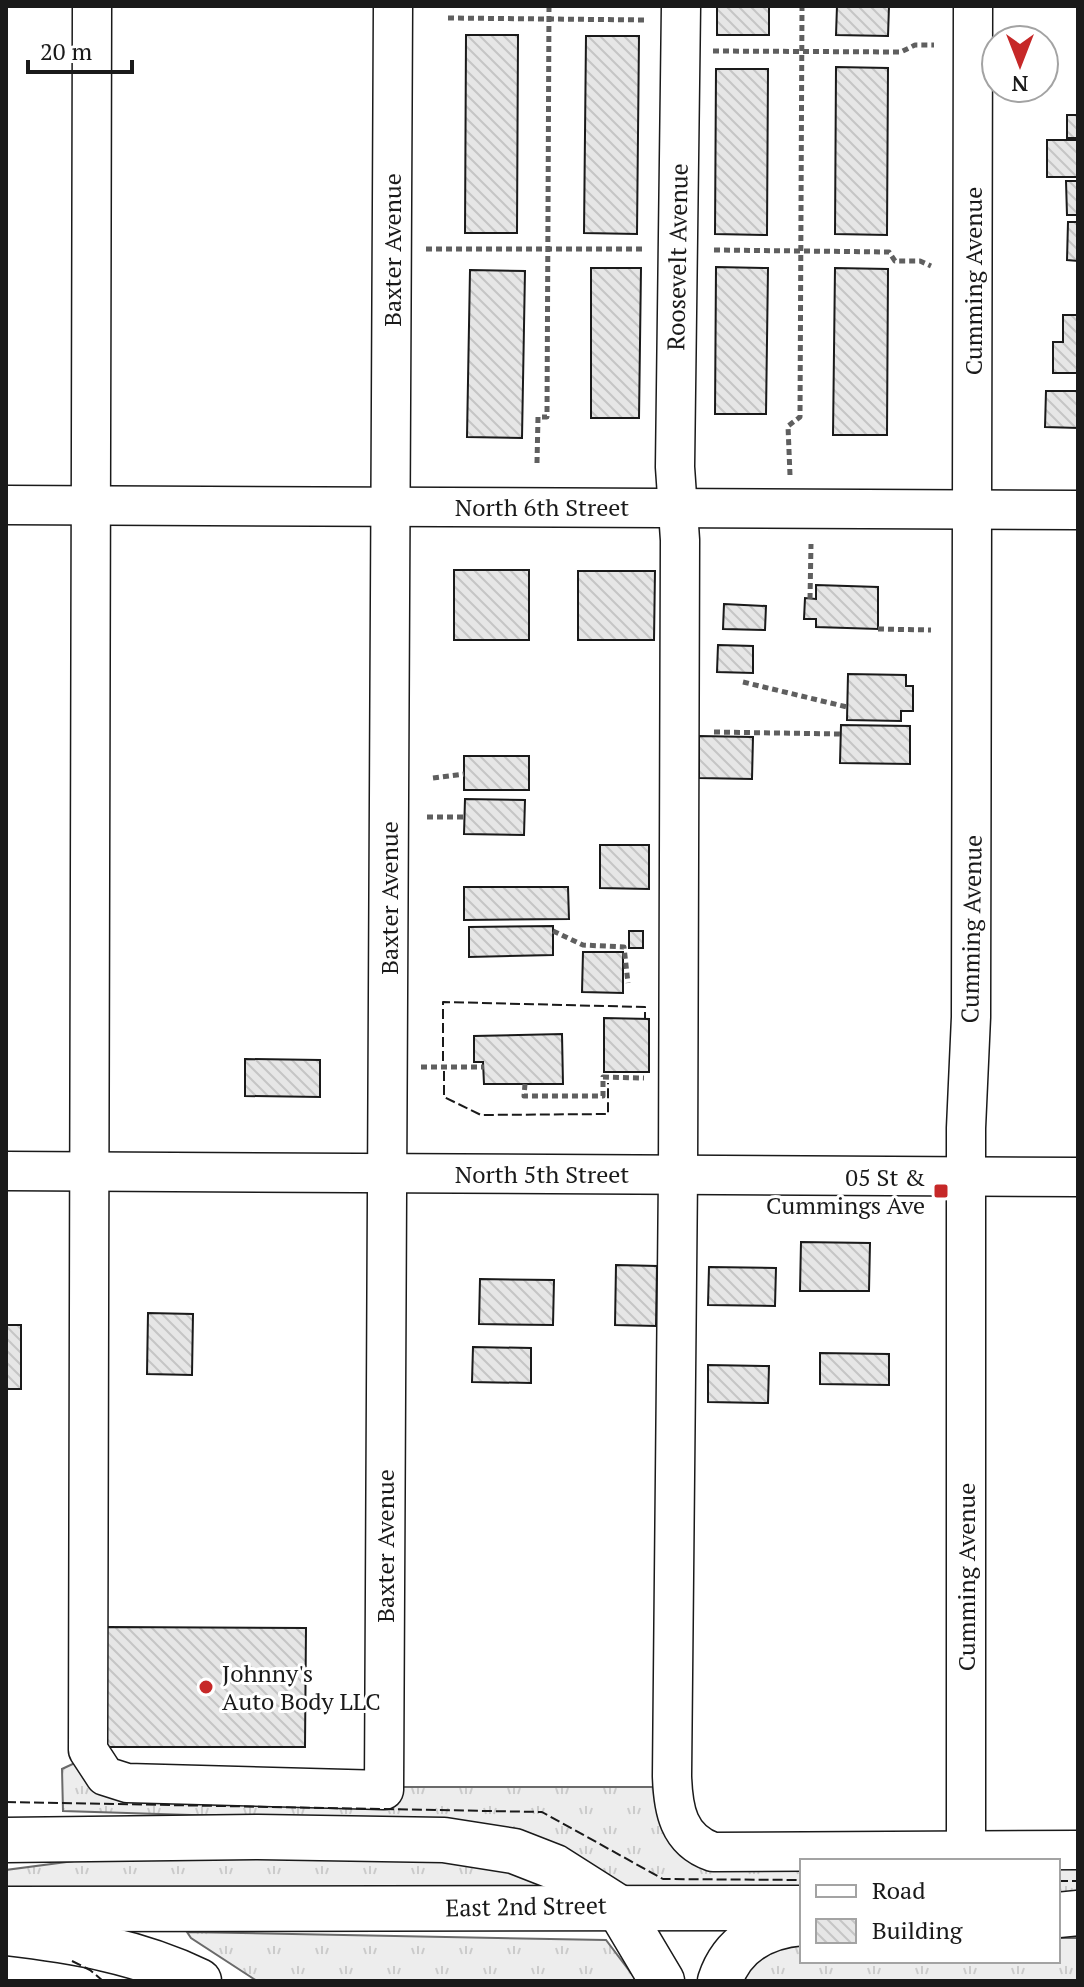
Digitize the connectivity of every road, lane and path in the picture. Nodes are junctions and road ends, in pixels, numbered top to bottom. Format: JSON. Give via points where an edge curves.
{"nodes":[{"id":1,"x":92,"y":6,"type":"edge"},
{"id":2,"x":393,"y":6,"type":"edge"},
{"id":3,"x":549,"y":6,"type":"edge"},
{"id":4,"x":802,"y":6,"type":"edge"},
{"id":5,"x":973,"y":6,"type":"edge"},
{"id":6,"x":448,"y":18,"type":"dead end"},
{"id":7,"x":549,"y":20,"type":"junction"},
{"id":8,"x":680,"y":26,"type":"edge"},
{"id":9,"x":934,"y":45,"type":"dead end"},
{"id":10,"x":802,"y":52,"type":"junction"},
{"id":11,"x":537,"y":463,"type":"dead end"},
{"id":12,"x":6,"y":505,"type":"edge"},
{"id":13,"x":92,"y":505,"type":"junction"},
{"id":14,"x":391,"y":506,"type":"junction"},
{"id":15,"x":678,"y":508,"type":"junction"},
{"id":16,"x":804,"y":509,"type":"junction"},
{"id":17,"x":974,"y":510,"type":"junction"},
{"id":18,"x":1078,"y":510,"type":"edge"},
{"id":19,"x":810,"y":599,"type":"dead end"},
{"id":20,"x":878,"y":629,"type":"dead end"},
{"id":21,"x":931,"y":630,"type":"dead end"},
{"id":22,"x":743,"y":682,"type":"dead end"},
{"id":23,"x":847,"y":707,"type":"dead end"},
{"id":24,"x":678,"y":732,"type":"junction"},
{"id":25,"x":841,"y":734,"type":"dead end"},
{"id":26,"x":464,"y":774,"type":"dead end"},
{"id":27,"x":433,"y":778,"type":"dead end"},
{"id":28,"x":427,"y":817,"type":"dead end"},
{"id":29,"x":465,"y":817,"type":"dead end"},
{"id":30,"x":553,"y":931,"type":"dead end"},
{"id":31,"x":628,"y":983,"type":"dead end"},
{"id":32,"x":388,"y":1066,"type":"junction"},
{"id":33,"x":484,"y":1067,"type":"dead end"},
{"id":34,"x":644,"y":1078,"type":"dead end"},
{"id":35,"x":525,"y":1084,"type":"dead end"},
{"id":36,"x":6,"y":1171,"type":"edge"},
{"id":37,"x":90,"y":1172,"type":"junction"},
{"id":38,"x":387,"y":1174,"type":"junction"},
{"id":39,"x":678,"y":1175,"type":"junction"},
{"id":40,"x":966,"y":1176,"type":"junction"},
{"id":41,"x":1078,"y":1177,"type":"edge"},
{"id":42,"x":6,"y":1840,"type":"edge"},
{"id":43,"x":1078,"y":1850,"type":"edge"},
{"id":44,"x":966,"y":1851,"type":"junction"},
{"id":45,"x":618,"y":1907,"type":"junction"},
{"id":46,"x":800,"y":1908,"type":"edge"},
{"id":47,"x":6,"y":1909,"type":"edge"},
{"id":48,"x":800,"y":1923,"type":"edge"},
{"id":49,"x":6,"y":1933,"type":"edge"},
{"id":50,"x":199,"y":1981,"type":"edge"},
{"id":51,"x":662,"y":1981,"type":"edge"},
{"id":52,"x":720,"y":1981,"type":"edge"}],
"edges":[{"from":1,"to":13,"type":"street"},
{"from":2,"to":14,"type":"street","name":"Baxter Avenue"},
{"from":3,"to":7,"type":"path"},
{"from":4,"to":10,"type":"path"},
{"from":5,"to":17,"type":"street","name":"Cumming Avenue"},
{"from":6,"to":7,"type":"path"},
{"from":7,"to":8,"type":"path"},
{"from":7,"to":11,"type":"path","via":[[547,417],[538,417]]},
{"from":8,"to":10,"type":"path"},
{"from":8,"to":15,"type":"street","name":"Roosevelt Avenue"},
{"from":9,"to":10,"type":"path","via":[[901,52]]},
{"from":10,"to":16,"type":"path","via":[[800,417],[788,426],[788,465]]},
{"from":12,"to":13,"type":"street","name":"North 6th Street"},
{"from":13,"to":14,"type":"street","name":"North 6th Street"},
{"from":13,"to":37,"type":"street"},
{"from":14,"to":15,"type":"street","name":"North 6th Street"},
{"from":14,"to":32,"type":"street","name":"Baxter Avenue"},
{"from":15,"to":16,"type":"street","name":"North 6th Street"},
{"from":15,"to":24,"type":"street","name":"Roosevelt Avenue"},
{"from":16,"to":17,"type":"street","name":"North 6th Street"},
{"from":16,"to":19,"type":"path"},
{"from":17,"to":18,"type":"street","name":"North 6th Street"},
{"from":17,"to":40,"type":"street","name":"Cumming Avenue"},
{"from":20,"to":21,"type":"path"},
{"from":22,"to":23,"type":"path"},
{"from":24,"to":25,"type":"path"},
{"from":24,"to":39,"type":"street","name":"Roosevelt Avenue"},
{"from":26,"to":27,"type":"path"},
{"from":28,"to":29,"type":"path"},
{"from":30,"to":31,"type":"path","via":[[583,945],[624,947]]},
{"from":32,"to":33,"type":"path"},
{"from":32,"to":38,"type":"street","name":"Baxter Avenue"},
{"from":34,"to":35,"type":"path","via":[[603,1077],[603,1096],[524,1096]]},
{"from":36,"to":37,"type":"street","name":"North 5th Street"},
{"from":37,"to":38,"type":"street","name":"North 5th Street"},
{"from":37,"to":38,"type":"street","name":"Baxter Avenue","via":[[88,1750],[105,1776],[127,1783],[384,1790]]},
{"from":38,"to":39,"type":"street","name":"North 5th Street"},
{"from":39,"to":40,"type":"street","name":"North 5th Street"},
{"from":39,"to":44,"type":"street","name":"Roosevelt Avenue","via":[[673,1794],[682,1829],[691,1841],[713,1852]]},
{"from":40,"to":41,"type":"street","name":"North 5th Street"},
{"from":40,"to":44,"type":"street","name":"Cumming Avenue"},
{"from":42,"to":45,"type":"main road","name":"East 2nd Street","via":[[444,1840],[514,1851],[555,1867]]},
{"from":43,"to":44,"type":"street"},
{"from":45,"to":46,"type":"main road"},
{"from":45,"to":47,"type":"main road","name":"East 2nd Street"},
{"from":45,"to":51,"type":"main road"},
{"from":48,"to":52,"type":"main road","via":[[746,1941]]},
{"from":49,"to":50,"type":"main road","via":[[131,1953]]}]}
